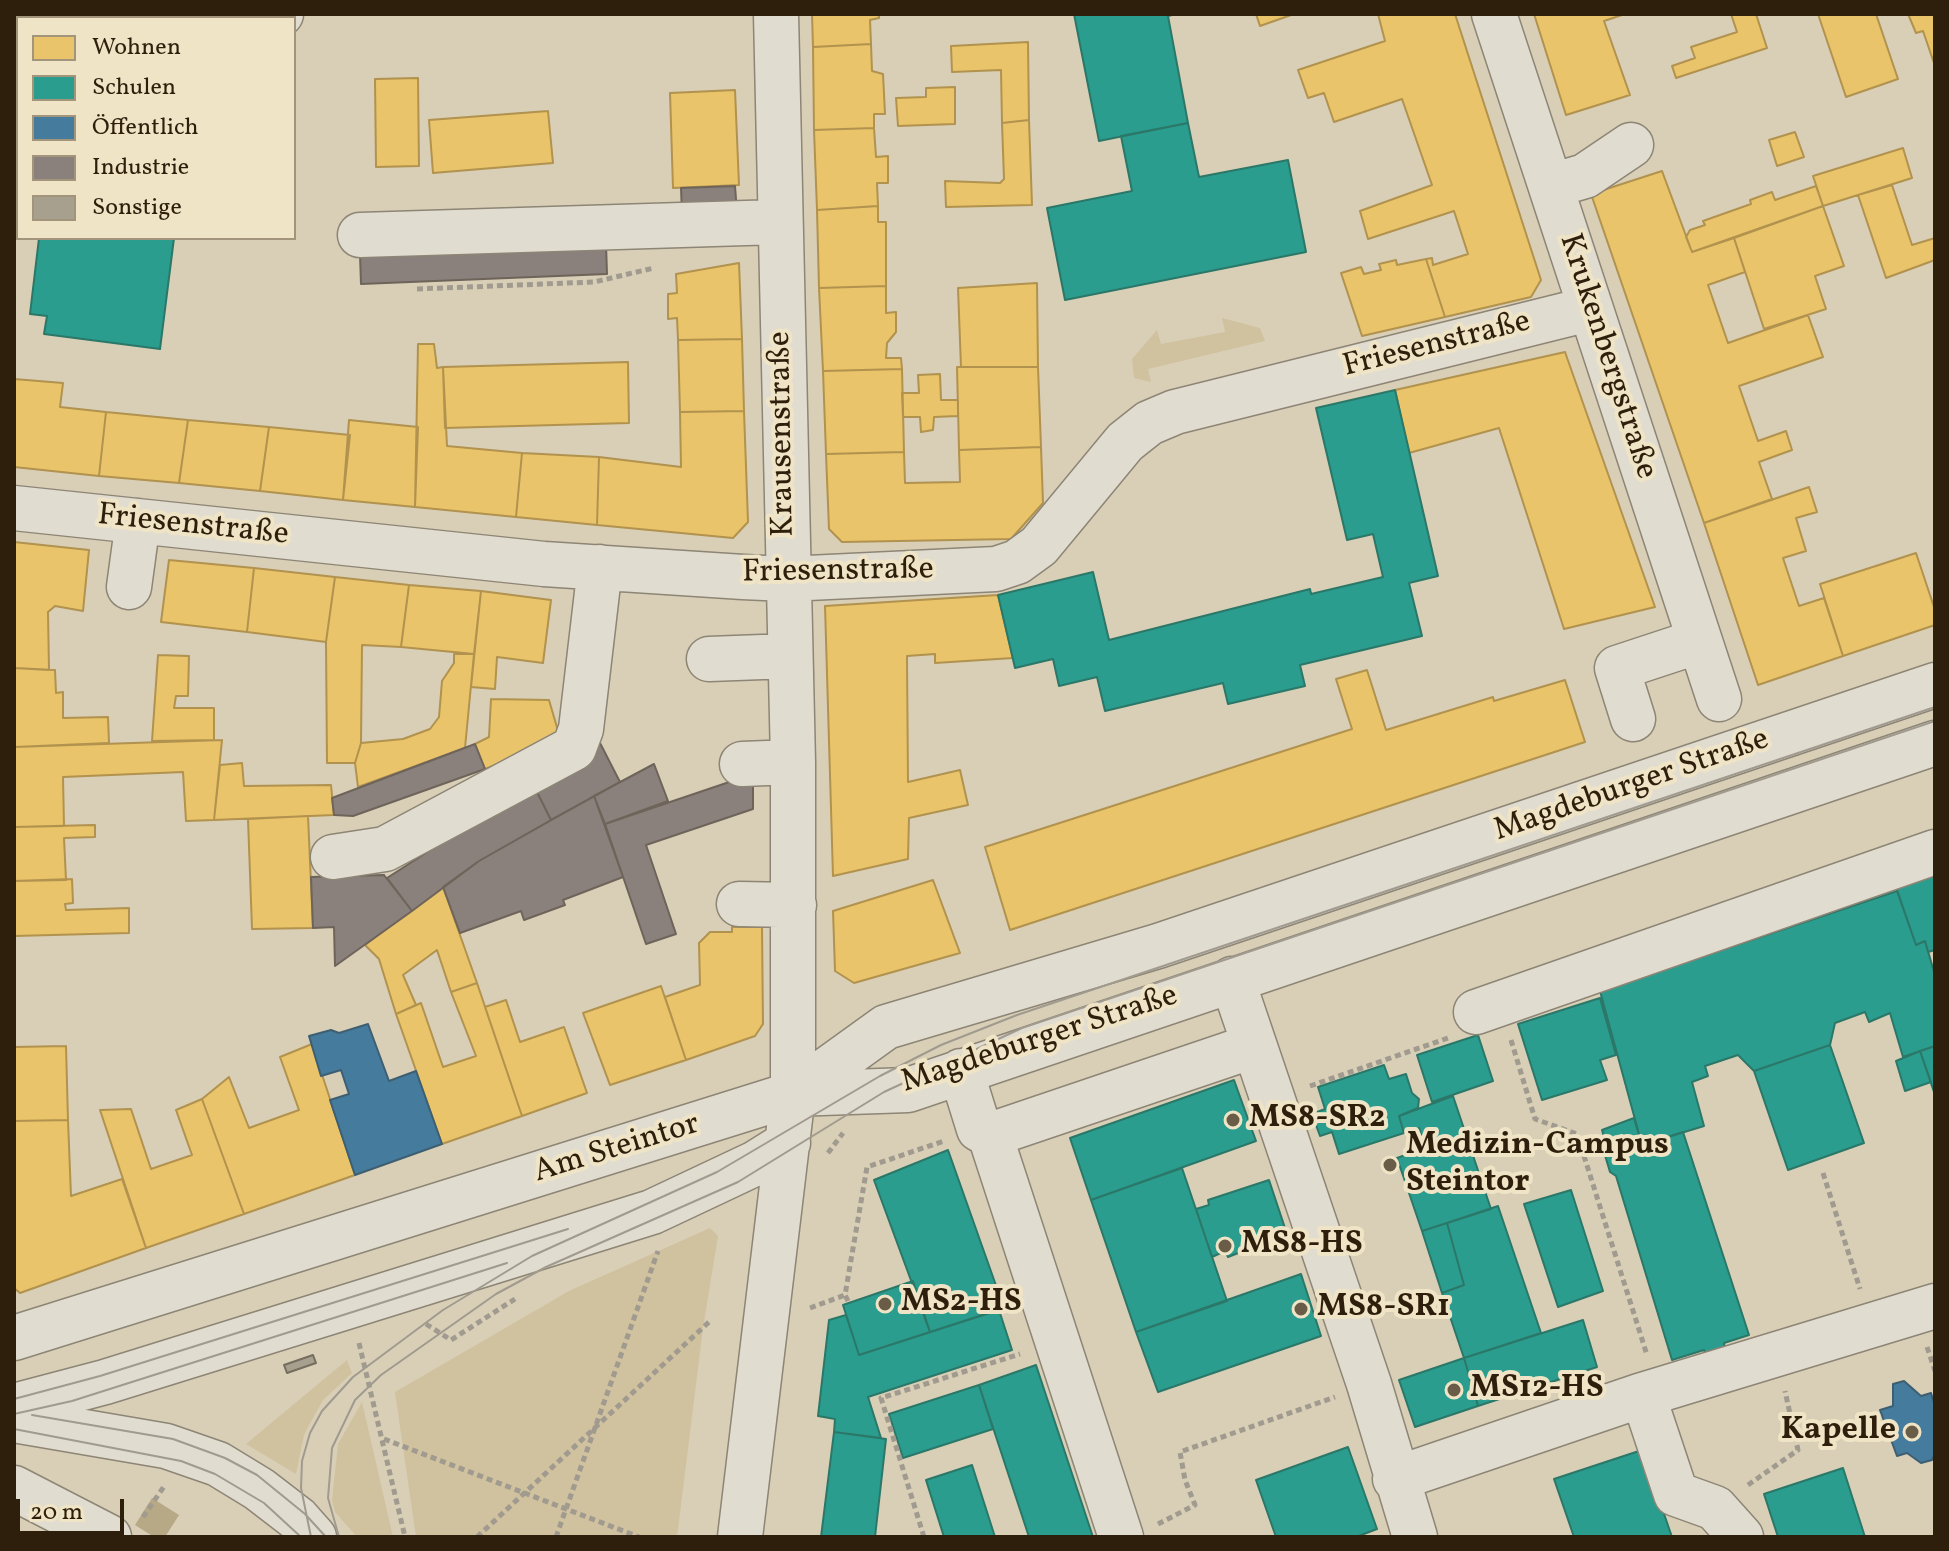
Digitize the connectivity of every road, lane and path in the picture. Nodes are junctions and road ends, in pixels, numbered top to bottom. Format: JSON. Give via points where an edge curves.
{"nodes":[{"id":1,"x":281,"y":14,"type":"edge"},
{"id":2,"x":776,"y":14,"type":"edge"},
{"id":3,"x":1494,"y":14,"type":"edge"},
{"id":4,"x":222,"y":16,"type":"edge"},
{"id":5,"x":1631,"y":145,"type":"dead end"},
{"id":6,"x":1551,"y":186,"type":"junction"},
{"id":7,"x":778,"y":222,"type":"junction"},
{"id":8,"x":360,"y":235,"type":"dead end"},
{"id":9,"x":658,"y":267,"type":"dead end"},
{"id":10,"x":417,"y":289,"type":"dead end"},
{"id":11,"x":1589,"y":309,"type":"junction"},
{"id":12,"x":14,"y":508,"type":"edge"},
{"id":13,"x":138,"y":521,"type":"junction"},
{"id":14,"x":600,"y":567,"type":"junction"},
{"id":15,"x":787,"y":579,"type":"junction"},
{"id":16,"x":129,"y":587,"type":"dead end"},
{"id":17,"x":1699,"y":641,"type":"junction"},
{"id":18,"x":789,"y":656,"type":"junction"},
{"id":19,"x":709,"y":659,"type":"dead end"},
{"id":20,"x":1935,"y":685,"type":"edge"},
{"id":21,"x":1719,"y":699,"type":"dead end"},
{"id":22,"x":1633,"y":719,"type":"dead end"},
{"id":23,"x":1935,"y":743,"type":"edge"},
{"id":24,"x":793,"y":762,"type":"junction"},
{"id":25,"x":742,"y":764,"type":"dead end"},
{"id":26,"x":1935,"y":852,"type":"edge"},
{"id":27,"x":333,"y":857,"type":"dead end"},
{"id":28,"x":739,"y":904,"type":"dead end"},
{"id":29,"x":794,"y":905,"type":"junction"},
{"id":30,"x":1232,"y":979,"type":"junction"},
{"id":31,"x":1475,"y":1017,"type":"junction"},
{"id":32,"x":1253,"y":1046,"type":"junction"},
{"id":33,"x":961,"y":1071,"type":"junction"},
{"id":34,"x":1305,"y":1087,"type":"dead end"},
{"id":35,"x":793,"y":1094,"type":"junction"},
{"id":36,"x":985,"y":1132,"type":"junction"},
{"id":37,"x":788,"y":1143,"type":"junction"},
{"id":38,"x":1823,"y":1173,"type":"dead end"},
{"id":39,"x":661,"y":1242,"type":"dead end"},
{"id":40,"x":349,"y":1306,"type":"junction"},
{"id":41,"x":1935,"y":1306,"type":"edge"},
{"id":42,"x":810,"y":1308,"type":"dead end"},
{"id":43,"x":417,"y":1318,"type":"dead end"},
{"id":44,"x":709,"y":1322,"type":"dead end"},
{"id":45,"x":1871,"y":1325,"type":"junction"},
{"id":46,"x":14,"y":1338,"type":"edge"},
{"id":47,"x":451,"y":1340,"type":"dead end"},
{"id":48,"x":1059,"y":1342,"type":"junction"},
{"id":49,"x":1777,"y":1356,"type":"junction"},
{"id":50,"x":1369,"y":1384,"type":"junction"},
{"id":51,"x":1651,"y":1392,"type":"junction"},
{"id":52,"x":14,"y":1406,"type":"edge"},
{"id":53,"x":14,"y":1420,"type":"edge"},
{"id":54,"x":596,"y":1426,"type":"junction"},
{"id":55,"x":384,"y":1439,"type":"junction"},
{"id":56,"x":187,"y":1453,"type":"junction"},
{"id":57,"x":1395,"y":1479,"type":"junction"},
{"id":58,"x":14,"y":1488,"type":"edge"},
{"id":59,"x":523,"y":1493,"type":"junction"},
{"id":60,"x":567,"y":1509,"type":"junction"},
{"id":61,"x":1706,"y":1519,"type":"edge"},
{"id":62,"x":123,"y":1531,"type":"edge"},
{"id":63,"x":1133,"y":1534,"type":"edge"},
{"id":64,"x":314,"y":1537,"type":"edge"},
{"id":65,"x":405,"y":1537,"type":"edge"},
{"id":66,"x":477,"y":1537,"type":"edge"},
{"id":67,"x":556,"y":1537,"type":"edge"},
{"id":68,"x":639,"y":1537,"type":"edge"},
{"id":69,"x":740,"y":1537,"type":"edge"},
{"id":70,"x":924,"y":1537,"type":"edge"},
{"id":71,"x":1415,"y":1537,"type":"edge"}],
"edges":[{"from":1,"to":4,"type":"street"},
{"from":2,"to":7,"type":"street","name":"Krausenstraße"},
{"from":3,"to":6,"type":"street","name":"Krukenbergstraße"},
{"from":5,"to":6,"type":"street","via":[[1585,176]]},
{"from":6,"to":11,"type":"street","name":"Krukenbergstraße"},
{"from":7,"to":8,"type":"street"},
{"from":7,"to":15,"type":"street","name":"Krausenstraße"},
{"from":9,"to":10,"type":"path","via":[[594,282]]},
{"from":11,"to":15,"type":"street","name":"Friesenstraße","via":[[1175,412],[1149,423],[1125,442],[1039,546],[1017,562],[996,569]]},
{"from":11,"to":17,"type":"street","name":"Krukenbergstraße"},
{"from":12,"to":13,"type":"street","name":"Friesenstraße"},
{"from":13,"to":14,"type":"street","name":"Friesenstraße"},
{"from":13,"to":16,"type":"street"},
{"from":14,"to":15,"type":"street","name":"Friesenstraße"},
{"from":14,"to":27,"type":"street","via":[[581,729],[574,748],[385,849]]},
{"from":15,"to":18,"type":"street","name":"Krausenstraße"},
{"from":17,"to":21,"type":"street","name":"Krukenbergstraße"},
{"from":17,"to":22,"type":"street","via":[[1617,668]]},
{"from":18,"to":19,"type":"street"},
{"from":18,"to":24,"type":"street","name":"Krausenstraße"},
{"from":20,"to":35,"type":"street","name":"Magdeburger Straße","via":[[1158,946],[886,1027]]},
{"from":23,"to":30,"type":"street","name":"Magdeburger Straße"},
{"from":24,"to":25,"type":"street"},
{"from":24,"to":29,"type":"street","name":"Krausenstraße"},
{"from":26,"to":31,"type":"street"},
{"from":28,"to":29,"type":"street"},
{"from":29,"to":35,"type":"street","name":"Krausenstraße"},
{"from":30,"to":32,"type":"street"},
{"from":30,"to":33,"type":"street","name":"Magdeburger Straße"},
{"from":31,"to":34,"type":"path"},
{"from":31,"to":51,"type":"path","via":[[1535,1119],[1577,1134]]},
{"from":32,"to":36,"type":"street"},
{"from":32,"to":50,"type":"street"},
{"from":33,"to":35,"type":"street","name":"Magdeburger Straße","via":[[908,1090]]},
{"from":33,"to":36,"type":"street"},
{"from":35,"to":37,"type":"street"},
{"from":35,"to":46,"type":"street","name":"Am Steintor"},
{"from":36,"to":42,"type":"path","via":[[867,1167],[847,1298]]},
{"from":36,"to":48,"type":"street"},
{"from":37,"to":40,"type":"street","via":[[652,1212]]},
{"from":37,"to":69,"type":"street"},
{"from":38,"to":45,"type":"path"},
{"from":39,"to":54,"type":"path"},
{"from":40,"to":52,"type":"street"},
{"from":40,"to":55,"type":"path"},
{"from":41,"to":45,"type":"street"},
{"from":43,"to":47,"type":"path"},
{"from":44,"to":54,"type":"path"},
{"from":45,"to":49,"type":"street"},
{"from":48,"to":63,"type":"street"},
{"from":48,"to":70,"type":"path","via":[[881,1398]]},
{"from":49,"to":51,"type":"street"},
{"from":49,"to":61,"type":"path","via":[[1798,1450]]},
{"from":50,"to":57,"type":"street"},
{"from":50,"to":63,"type":"path","via":[[1180,1452],[1195,1505]]},
{"from":51,"to":57,"type":"street"},
{"from":51,"to":61,"type":"street"},
{"from":53,"to":56,"type":"street"},
{"from":54,"to":59,"type":"path"},
{"from":54,"to":60,"type":"path"},
{"from":55,"to":59,"type":"path"},
{"from":55,"to":65,"type":"path"},
{"from":56,"to":62,"type":"path"},
{"from":56,"to":64,"type":"street","via":[[218,1464],[259,1489]]},
{"from":57,"to":71,"type":"street"},
{"from":58,"to":62,"type":"street"},
{"from":59,"to":60,"type":"path"},
{"from":59,"to":66,"type":"path"},
{"from":60,"to":67,"type":"path"},
{"from":60,"to":68,"type":"path"}]}
